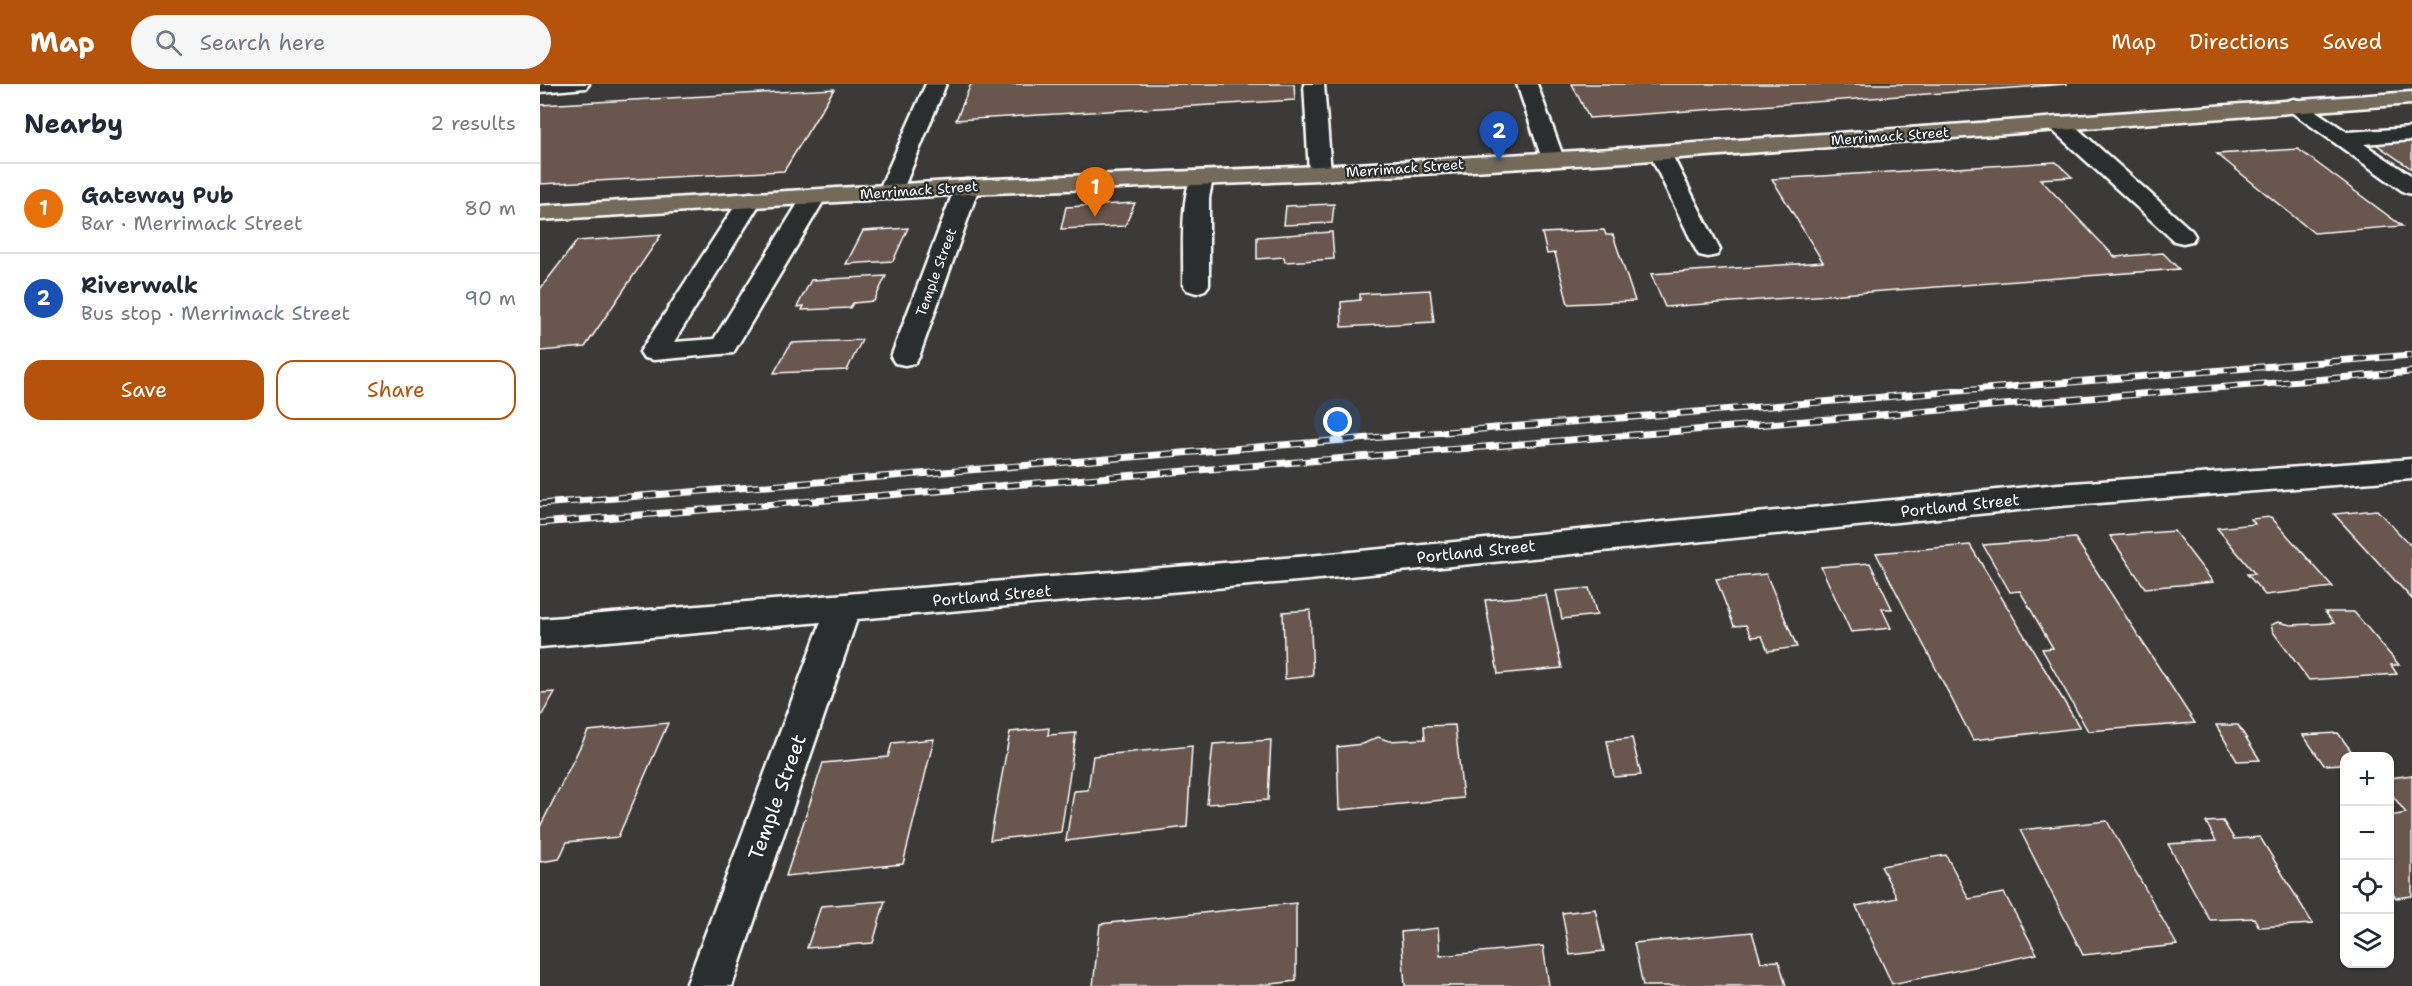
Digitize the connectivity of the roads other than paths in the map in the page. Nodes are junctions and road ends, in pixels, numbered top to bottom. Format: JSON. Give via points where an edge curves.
{"nodes":[{"id":1,"x":579,"y":84,"type":"edge"},
{"id":2,"x":936,"y":84,"type":"edge"},
{"id":3,"x":1314,"y":84,"type":"edge"},
{"id":4,"x":1527,"y":84,"type":"edge"},
{"id":5,"x":540,"y":86,"type":"edge"},
{"id":6,"x":2408,"y":101,"type":"edge"},
{"id":7,"x":2294,"y":105,"type":"junction"},
{"id":8,"x":2058,"y":123,"type":"junction"},
{"id":9,"x":2412,"y":134,"type":"edge"},
{"id":10,"x":2341,"y":139,"type":"junction"},
{"id":11,"x":1660,"y":153,"type":"junction"},
{"id":12,"x":1553,"y":159,"type":"junction"},
{"id":13,"x":1320,"y":173,"type":"junction"},
{"id":14,"x":1202,"y":178,"type":"junction"},
{"id":15,"x":967,"y":187,"type":"junction"},
{"id":16,"x":2412,"y":188,"type":"edge"},
{"id":17,"x":890,"y":192,"type":"junction"},
{"id":18,"x":814,"y":196,"type":"junction"},
{"id":19,"x":750,"y":200,"type":"junction"},
{"id":20,"x":540,"y":213,"type":"edge"},
{"id":21,"x":2183,"y":236,"type":"dead end"},
{"id":22,"x":1708,"y":250,"type":"dead end"},
{"id":23,"x":1196,"y":285,"type":"dead end"},
{"id":24,"x":905,"y":357,"type":"dead end"},
{"id":25,"x":2412,"y":469,"type":"edge"},
{"id":26,"x":844,"y":608,"type":"junction"},
{"id":27,"x":540,"y":633,"type":"edge"},
{"id":28,"x":709,"y":986,"type":"edge"}],
"edges":[{"from":1,"to":5,"type":"street"},
{"from":2,"to":17,"type":"street"},
{"from":3,"to":13,"type":"street"},
{"from":4,"to":12,"type":"street"},
{"from":6,"to":7,"type":"main road","name":"Merrimack Street"},
{"from":7,"to":8,"type":"main road","name":"Merrimack Street"},
{"from":7,"to":10,"type":"street"},
{"from":8,"to":11,"type":"main road","name":"Merrimack Street"},
{"from":8,"to":21,"type":"street"},
{"from":9,"to":10,"type":"street"},
{"from":10,"to":16,"type":"street"},
{"from":11,"to":12,"type":"main road","name":"Merrimack Street"},
{"from":11,"to":22,"type":"street"},
{"from":12,"to":13,"type":"main road","name":"Merrimack Street"},
{"from":13,"to":14,"type":"main road","name":"Merrimack Street"},
{"from":14,"to":15,"type":"main road","name":"Merrimack Street"},
{"from":14,"to":23,"type":"street","via":[[1197,198]]},
{"from":15,"to":17,"type":"main road","name":"Merrimack Street"},
{"from":15,"to":24,"type":"street","name":"Temple Street"},
{"from":17,"to":18,"type":"main road","name":"Merrimack Street"},
{"from":18,"to":19,"type":"main road","name":"Merrimack Street"},
{"from":18,"to":19,"type":"street","via":[[723,347],[654,352]]},
{"from":19,"to":20,"type":"main road","name":"Merrimack Street"},
{"from":25,"to":26,"type":"street","name":"Portland Street","via":[[2059,495],[1321,567]]},
{"from":26,"to":27,"type":"street","name":"Portland Street"},
{"from":26,"to":28,"type":"street","name":"Temple Street"}]}
